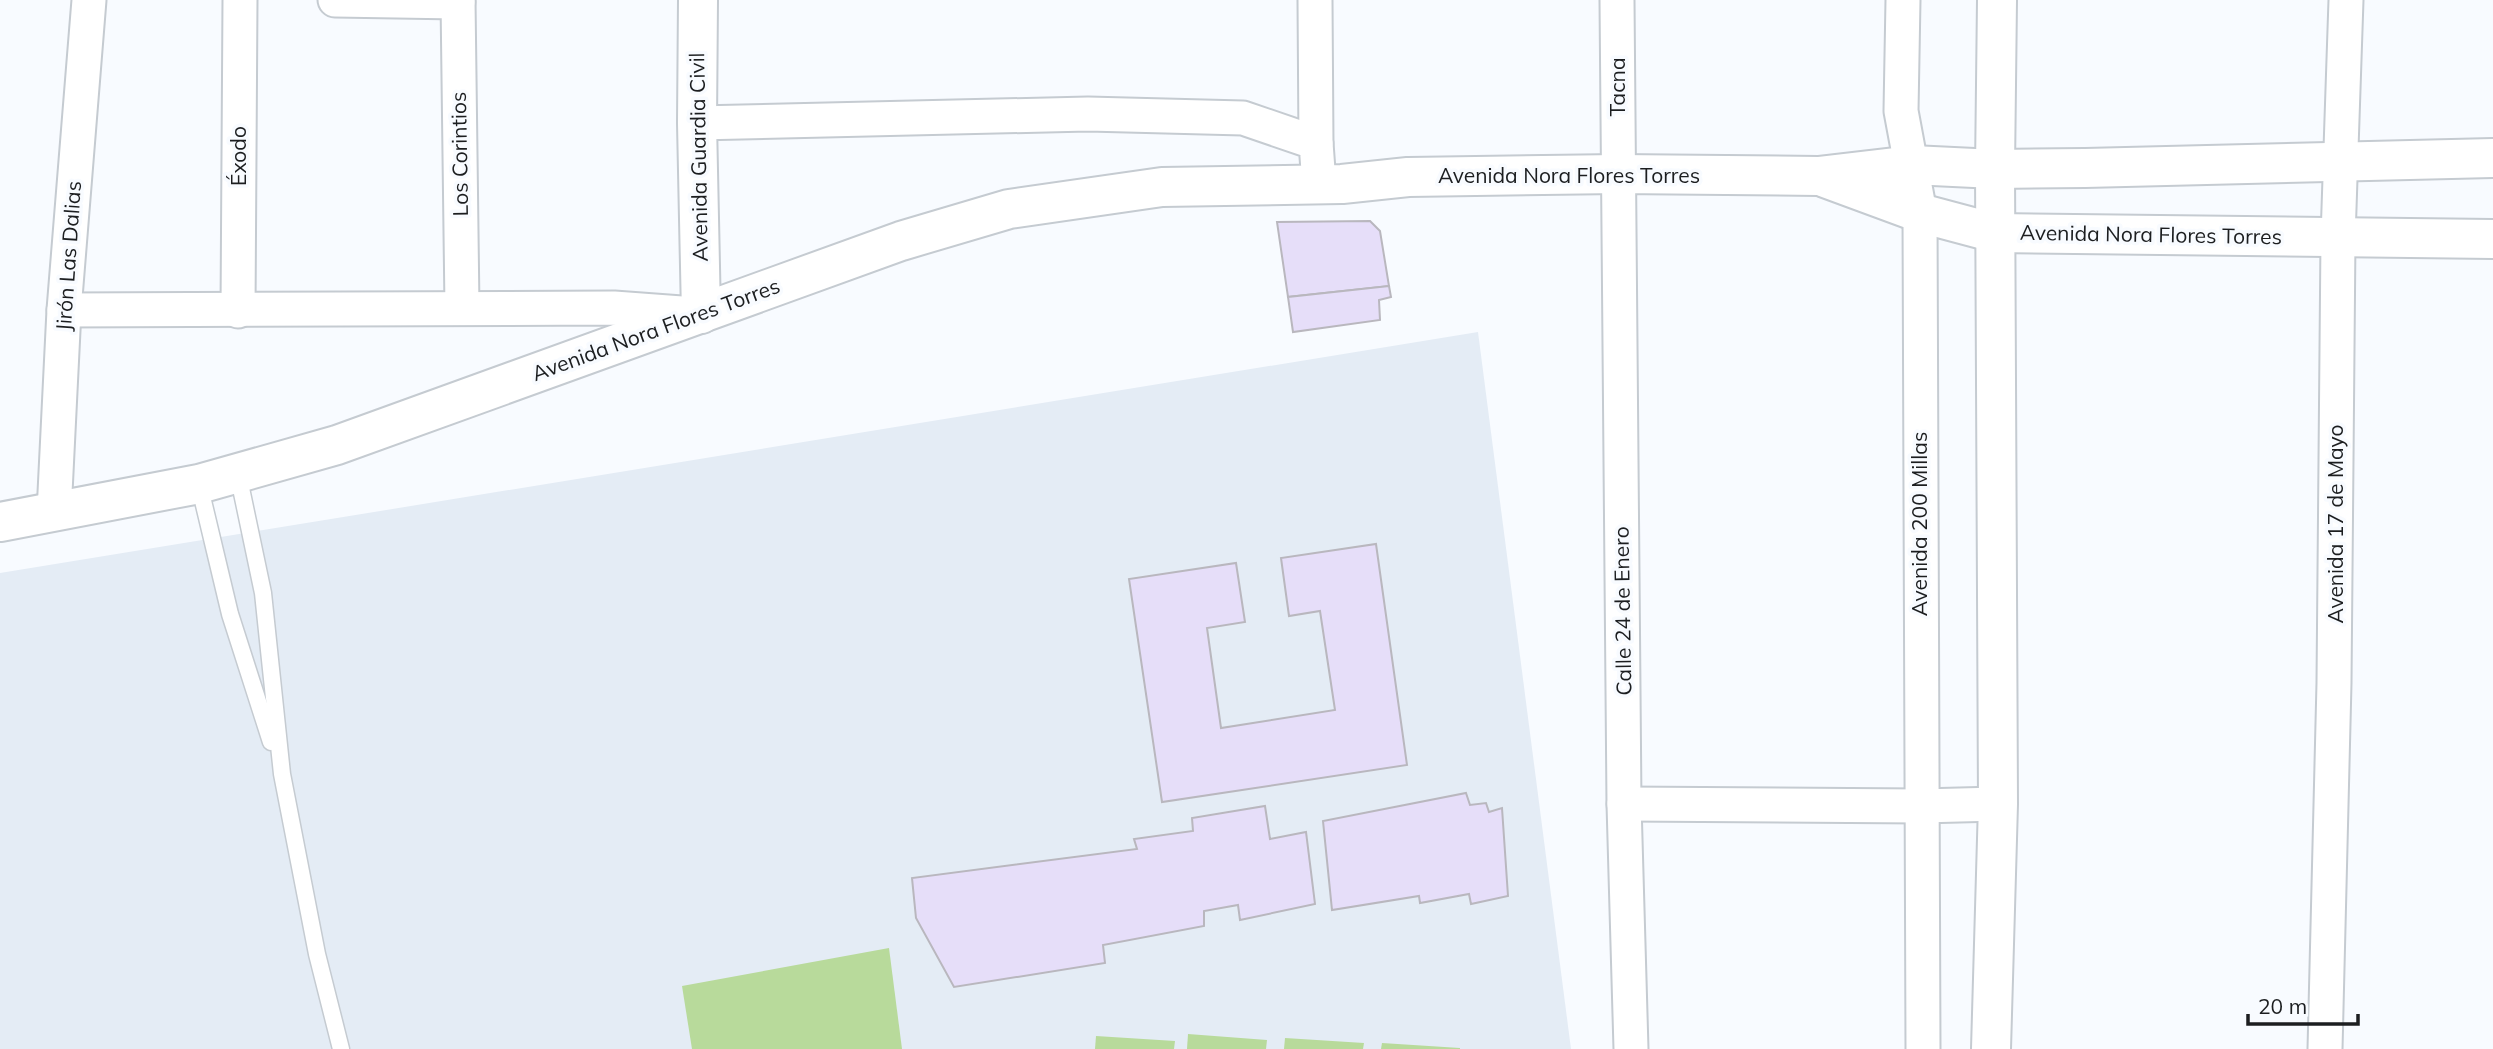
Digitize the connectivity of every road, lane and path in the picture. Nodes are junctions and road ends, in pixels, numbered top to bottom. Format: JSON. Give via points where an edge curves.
{"nodes":[{"id":1,"x":89,"y":0,"type":"edge"},
{"id":2,"x":240,"y":0,"type":"edge"},
{"id":3,"x":335,"y":0,"type":"edge"},
{"id":4,"x":698,"y":0,"type":"edge"},
{"id":5,"x":1315,"y":0,"type":"edge"},
{"id":6,"x":1617,"y":0,"type":"edge"},
{"id":7,"x":1903,"y":0,"type":"edge"},
{"id":8,"x":1997,"y":0,"type":"edge"},
{"id":9,"x":2346,"y":0,"type":"edge"},
{"id":10,"x":458,"y":1,"type":"edge"},
{"id":11,"x":697,"y":123,"type":"junction"},
{"id":12,"x":1316,"y":143,"type":"junction"},
{"id":13,"x":2493,"y":158,"type":"edge"},
{"id":14,"x":2340,"y":163,"type":"junction"},
{"id":15,"x":1912,"y":165,"type":"junction"},
{"id":16,"x":1995,"y":169,"type":"junction"},
{"id":17,"x":1618,"y":174,"type":"junction"},
{"id":18,"x":1818,"y":176,"type":"junction"},
{"id":19,"x":1320,"y":184,"type":"junction"},
{"id":20,"x":1920,"y":213,"type":"junction"},
{"id":21,"x":1995,"y":233,"type":"junction"},
{"id":22,"x":2338,"y":238,"type":"junction"},
{"id":23,"x":2493,"y":239,"type":"edge"},
{"id":24,"x":462,"y":308,"type":"junction"},
{"id":25,"x":64,"y":310,"type":"junction"},
{"id":26,"x":238,"y":311,"type":"junction"},
{"id":27,"x":701,"y":314,"type":"junction"},
{"id":28,"x":238,"y":474,"type":"junction"},
{"id":29,"x":199,"y":484,"type":"junction"},
{"id":30,"x":54,"y":513,"type":"junction"},
{"id":31,"x":0,"y":522,"type":"edge"},
{"id":32,"x":282,"y":774,"type":"junction"},
{"id":33,"x":1625,"y":804,"type":"junction"},
{"id":34,"x":1998,"y":804,"type":"junction"},
{"id":35,"x":1921,"y":806,"type":"junction"},
{"id":36,"x":341,"y":1049,"type":"edge"},
{"id":37,"x":1631,"y":1049,"type":"edge"},
{"id":38,"x":1923,"y":1049,"type":"edge"},
{"id":39,"x":1991,"y":1049,"type":"edge"},
{"id":40,"x":2325,"y":1049,"type":"edge"}],
"edges":[{"from":1,"to":25,"type":"street","name":"Jirón Las Dalias"},
{"from":2,"to":26,"type":"street","name":"Éxodo"},
{"from":3,"to":10,"type":"street"},
{"from":4,"to":11,"type":"street","name":"Avenida Guardia Civil"},
{"from":5,"to":12,"type":"street"},
{"from":6,"to":17,"type":"street","name":"Tacna"},
{"from":7,"to":15,"type":"street","name":"Avenida 200 Millas","via":[[1901,111]]},
{"from":8,"to":16,"type":"street"},
{"from":9,"to":14,"type":"street","name":"Avenida 17 de Mayo"},
{"from":10,"to":24,"type":"street","name":"Los Corintios"},
{"from":11,"to":12,"type":"street","via":[[1088,114],[1218,117],[1242,118]]},
{"from":11,"to":27,"type":"street","name":"Avenida Guardia Civil"},
{"from":12,"to":19,"type":"street"},
{"from":13,"to":14,"type":"street","name":"Avenida Nora Flores Torres"},
{"from":14,"to":16,"type":"street","name":"Avenida Nora Flores Torres"},
{"from":14,"to":22,"type":"street","name":"Avenida 17 de Mayo"},
{"from":15,"to":16,"type":"street","name":"Avenida Nora Flores Torres"},
{"from":15,"to":18,"type":"street","name":"Avenida Nora Flores Torres"},
{"from":15,"to":20,"type":"street","name":"Avenida 200 Millas"},
{"from":16,"to":21,"type":"street"},
{"from":17,"to":18,"type":"street","name":"Avenida Nora Flores Torres"},
{"from":17,"to":19,"type":"street","name":"Avenida Nora Flores Torres","via":[[1408,177]]},
{"from":17,"to":33,"type":"street","name":"Calle 24 de Enero"},
{"from":18,"to":20,"type":"street","name":"Avenida Nora Flores Torres"},
{"from":19,"to":27,"type":"street","name":"Avenida Nora Flores Torres","via":[[1162,187],[1009,209],[901,241]]},
{"from":20,"to":21,"type":"street","name":"Avenida Nora Flores Torres"},
{"from":20,"to":35,"type":"street","name":"Avenida 200 Millas"},
{"from":21,"to":22,"type":"street","name":"Avenida Nora Flores Torres"},
{"from":21,"to":34,"type":"street"},
{"from":22,"to":23,"type":"street","name":"Avenida Nora Flores Torres"},
{"from":22,"to":40,"type":"street","name":"Avenida 17 de Mayo"},
{"from":24,"to":26,"type":"street"},
{"from":24,"to":27,"type":"street","via":[[614,308]]},
{"from":25,"to":26,"type":"street"},
{"from":25,"to":30,"type":"street","name":"Jirón Las Dalias"},
{"from":27,"to":28,"type":"street","name":"Avenida Nora Flores Torres","via":[[337,445]]},
{"from":28,"to":29,"type":"street","name":"Avenida Nora Flores Torres"},
{"from":28,"to":32,"type":"lane","via":[[262,593]]},
{"from":29,"to":30,"type":"street","name":"Avenida Nora Flores Torres"},
{"from":29,"to":32,"type":"lane","via":[[230,614]]},
{"from":30,"to":31,"type":"street","name":"Avenida Nora Flores Torres"},
{"from":32,"to":36,"type":"lane","via":[[317,954]]},
{"from":33,"to":35,"type":"street"},
{"from":33,"to":37,"type":"street","name":"Calle 24 de Enero"},
{"from":34,"to":35,"type":"street"},
{"from":34,"to":39,"type":"street"},
{"from":35,"to":38,"type":"street","name":"Avenida 200 Millas"}]}
